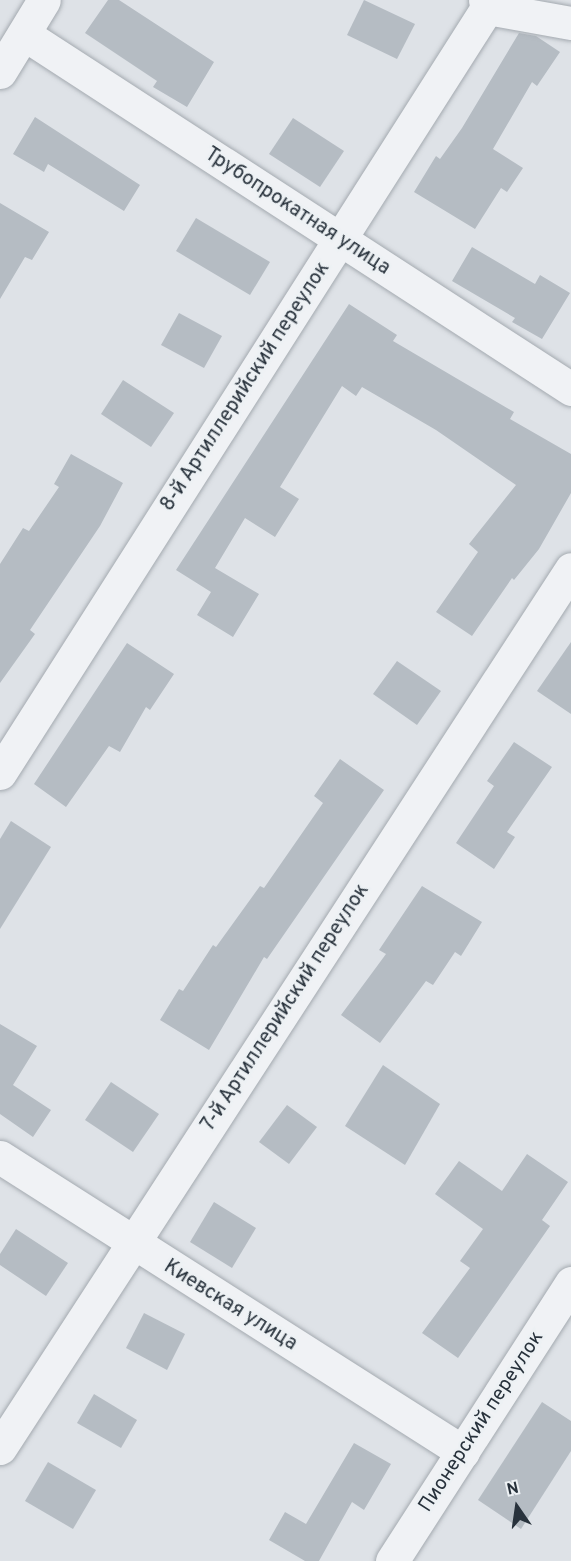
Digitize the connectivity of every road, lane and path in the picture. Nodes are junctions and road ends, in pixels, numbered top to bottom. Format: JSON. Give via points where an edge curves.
{"nodes":[{"id":1,"x":44,"y":0,"type":"edge"},
{"id":2,"x":486,"y":4,"type":"edge"},
{"id":3,"x":571,"y":23,"type":"edge"},
{"id":4,"x":24,"y":34,"type":"junction"},
{"id":5,"x":0,"y":72,"type":"edge"},
{"id":6,"x":340,"y":239,"type":"junction"},
{"id":7,"x":571,"y":389,"type":"edge"},
{"id":8,"x":571,"y":569,"type":"edge"},
{"id":9,"x":0,"y":772,"type":"edge"},
{"id":10,"x":0,"y":1157,"type":"edge"},
{"id":11,"x":132,"y":1245,"type":"junction"},
{"id":12,"x":571,"y":1283,"type":"edge"},
{"id":13,"x":0,"y":1448,"type":"edge"},
{"id":14,"x":463,"y":1452,"type":"junction"},
{"id":15,"x":392,"y":1561,"type":"edge"}],
"edges":[{"from":1,"to":4,"type":"street"},
{"from":2,"to":3,"type":"street"},
{"from":2,"to":6,"type":"street","name":"8-й Артиллерийский переулок"},
{"from":4,"to":5,"type":"street"},
{"from":4,"to":6,"type":"street","name":"Трубопрокатная улица"},
{"from":6,"to":7,"type":"street","name":"Трубопрокатная улица"},
{"from":6,"to":9,"type":"street","name":"8-й Артиллерийский переулок"},
{"from":8,"to":11,"type":"street","name":"7-й Артиллерийский переулок"},
{"from":10,"to":11,"type":"street","name":"Киевская улица"},
{"from":11,"to":13,"type":"street","name":"7-й Артиллерийский переулок"},
{"from":11,"to":14,"type":"street","name":"Киевская улица"},
{"from":12,"to":14,"type":"street","name":"Пионерский переулок"},
{"from":14,"to":15,"type":"street","name":"Пионерский переулок"}]}
